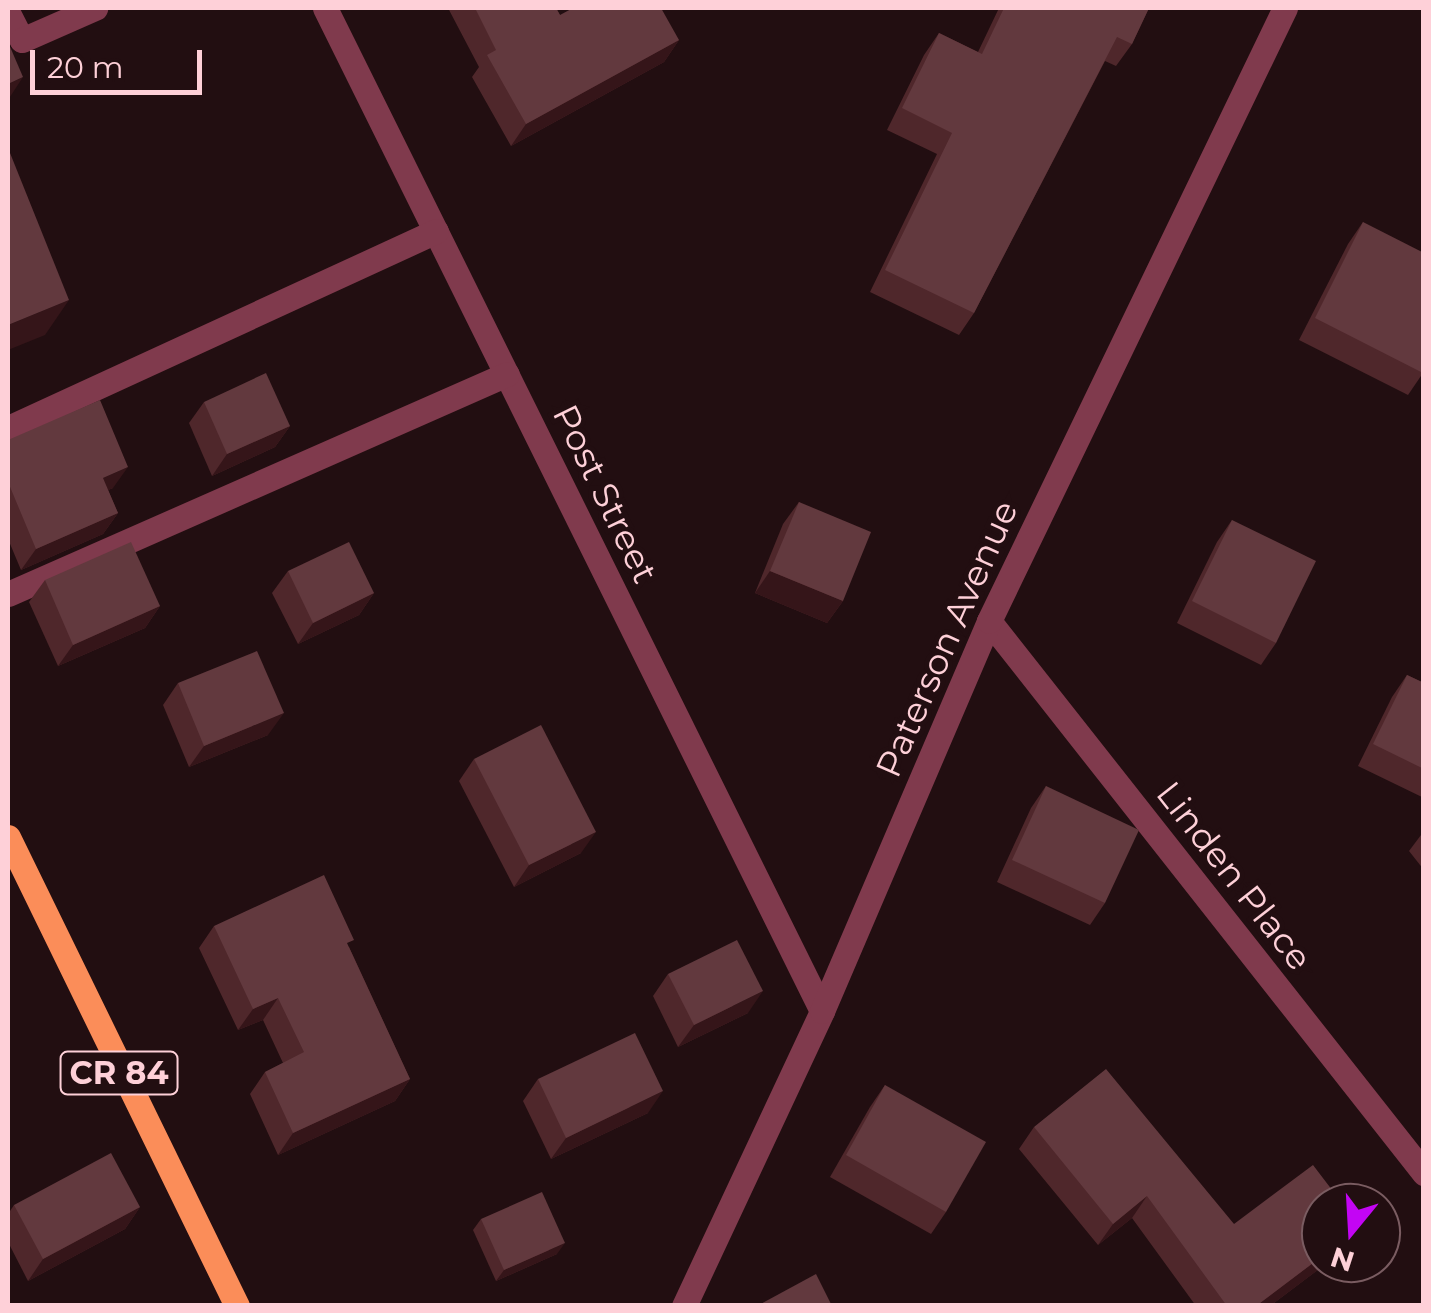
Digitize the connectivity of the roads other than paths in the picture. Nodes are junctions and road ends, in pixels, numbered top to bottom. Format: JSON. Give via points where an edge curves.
{"nodes":[{"id":1,"x":94,"y":8,"type":"edge"},
{"id":2,"x":325,"y":8,"type":"edge"},
{"id":3,"x":1285,"y":8,"type":"edge"},
{"id":4,"x":8,"y":12,"type":"edge"},
{"id":5,"x":436,"y":231,"type":"junction"},
{"id":6,"x":507,"y":374,"type":"junction"},
{"id":7,"x":8,"y":428,"type":"edge"},
{"id":8,"x":8,"y":594,"type":"edge"},
{"id":9,"x":990,"y":621,"type":"junction"},
{"id":10,"x":8,"y":837,"type":"edge"},
{"id":11,"x":822,"y":1010,"type":"junction"},
{"id":12,"x":1424,"y":1173,"type":"edge"},
{"id":13,"x":237,"y":1306,"type":"edge"},
{"id":14,"x":684,"y":1306,"type":"edge"}],
"edges":[{"from":1,"to":4,"type":"street","via":[[22,40]]},
{"from":2,"to":5,"type":"street","name":"Post Street"},
{"from":3,"to":9,"type":"street","name":"Paterson Avenue"},
{"from":5,"to":6,"type":"street","name":"Post Street"},
{"from":5,"to":7,"type":"street"},
{"from":6,"to":8,"type":"street"},
{"from":6,"to":11,"type":"street","name":"Post Street"},
{"from":9,"to":11,"type":"street","name":"Paterson Avenue"},
{"from":9,"to":12,"type":"street","name":"Linden Place"},
{"from":10,"to":13,"type":"main road","number":"CR 84"},
{"from":11,"to":14,"type":"street","name":"Paterson Avenue"}]}
